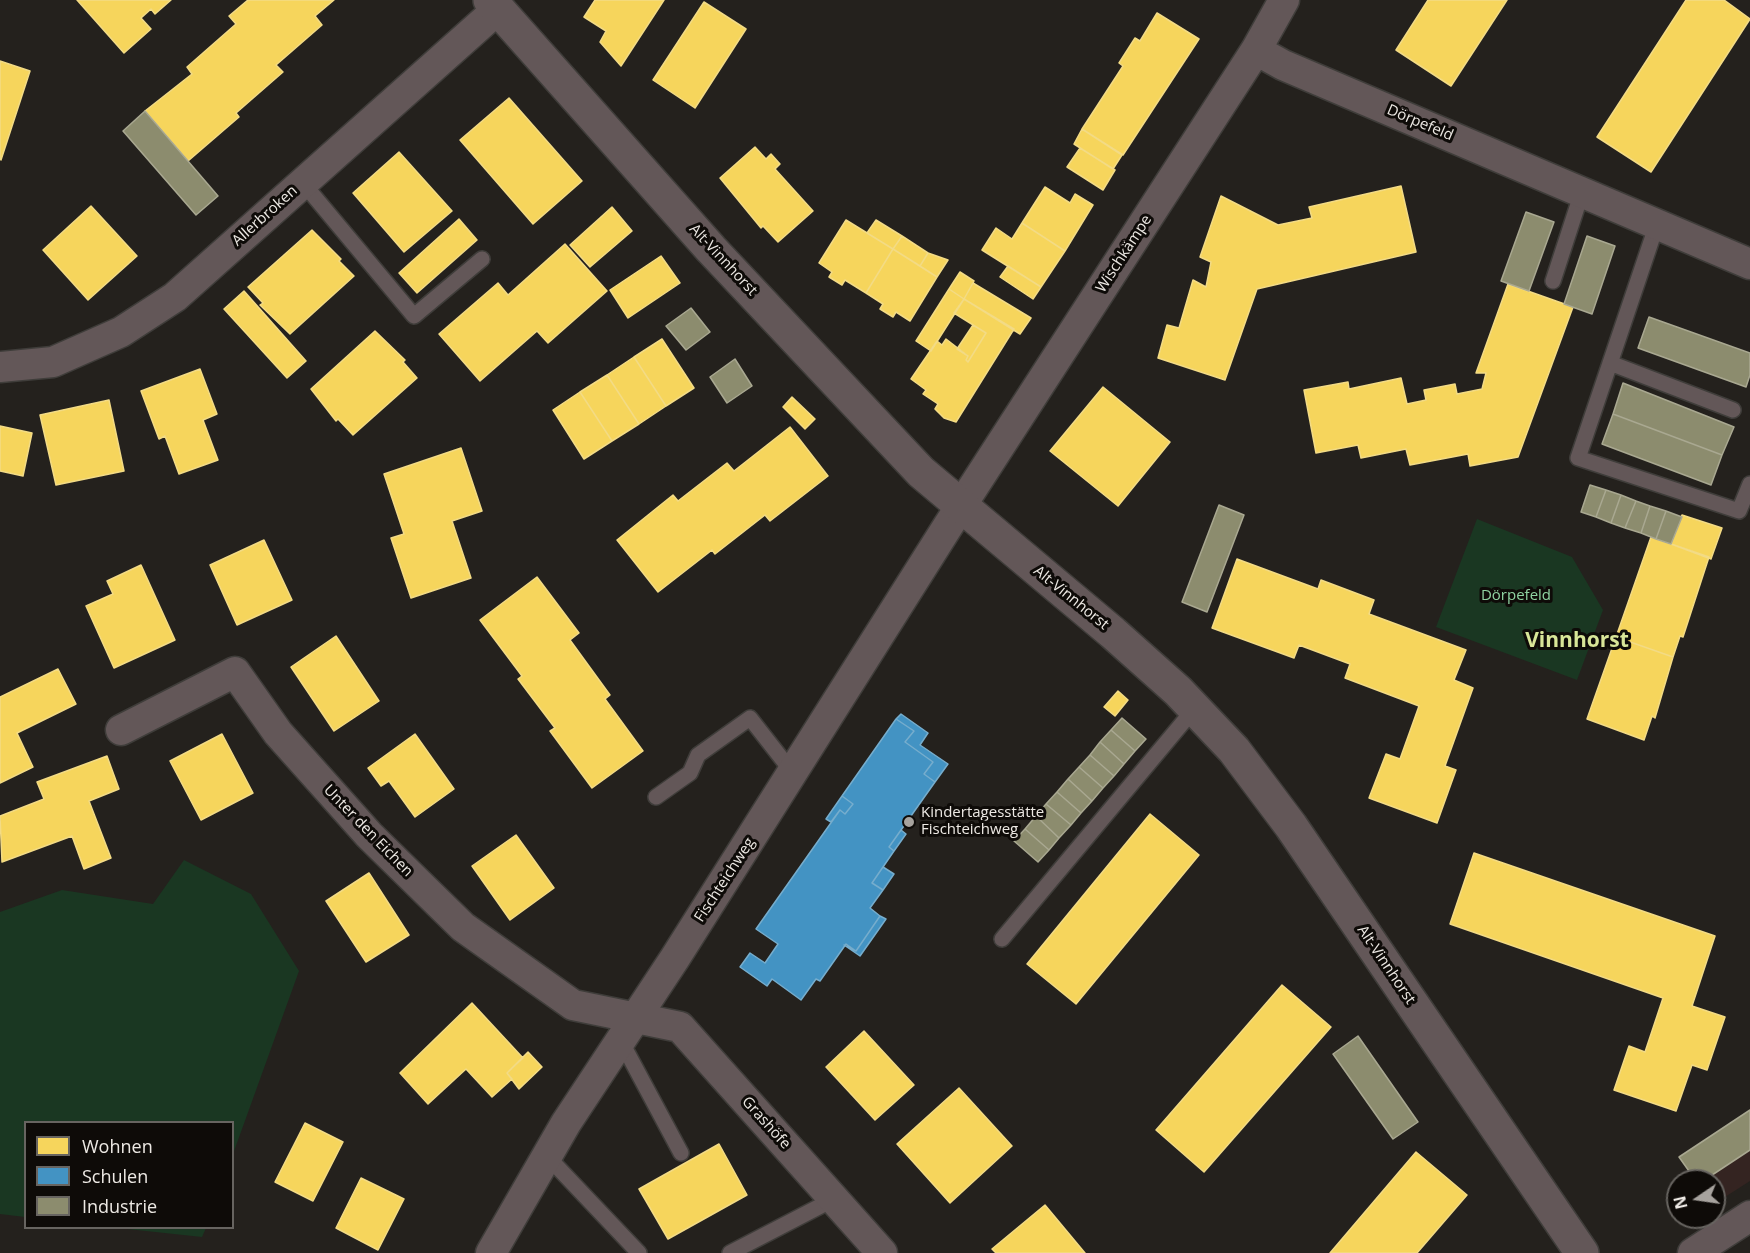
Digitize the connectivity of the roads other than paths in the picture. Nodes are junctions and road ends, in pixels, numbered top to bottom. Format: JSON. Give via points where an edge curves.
{"nodes":[{"id":1,"x":1284,"y":0,"type":"edge"},
{"id":2,"x":494,"y":4,"type":"edge"},
{"id":3,"x":1256,"y":50,"type":"junction"},
{"id":4,"x":303,"y":183,"type":"junction"},
{"id":5,"x":1582,"y":192,"type":"junction"},
{"id":6,"x":1658,"y":224,"type":"junction"},
{"id":7,"x":482,"y":259,"type":"dead end"},
{"id":8,"x":1750,"y":264,"type":"edge"},
{"id":9,"x":1552,"y":281,"type":"dead end"},
{"id":10,"x":1610,"y":363,"type":"junction"},
{"id":11,"x":0,"y":367,"type":"edge"},
{"id":12,"x":1733,"y":410,"type":"dead end"},
{"id":13,"x":1750,"y":484,"type":"edge"},
{"id":14,"x":960,"y":507,"type":"junction"},
{"id":15,"x":1195,"y":708,"type":"junction"},
{"id":16,"x":121,"y":730,"type":"dead end"},
{"id":17,"x":793,"y":773,"type":"junction"},
{"id":18,"x":656,"y":797,"type":"dead end"},
{"id":19,"x":1002,"y":939,"type":"dead end"},
{"id":20,"x":629,"y":1029,"type":"junction"},
{"id":21,"x":681,"y":1153,"type":"dead end"},
{"id":22,"x":547,"y":1156,"type":"junction"},
{"id":23,"x":834,"y":1199,"type":"junction"},
{"id":24,"x":1750,"y":1216,"type":"edge"},
{"id":25,"x":491,"y":1253,"type":"edge"},
{"id":26,"x":639,"y":1253,"type":"edge"},
{"id":27,"x":730,"y":1253,"type":"edge"},
{"id":28,"x":882,"y":1253,"type":"edge"},
{"id":29,"x":1582,"y":1253,"type":"edge"},
{"id":30,"x":1693,"y":1253,"type":"edge"}],
"edges":[{"from":1,"to":3,"type":"street","name":"Wischkämpe"},
{"from":2,"to":4,"type":"street","name":"Allerbroken"},
{"from":2,"to":14,"type":"street","name":"Alt-Vinnhorst","via":[[711,249],[921,472]]},
{"from":3,"to":5,"type":"street","name":"Dörpefeld"},
{"from":3,"to":14,"type":"street","name":"Wischkämpe"},
{"from":4,"to":7,"type":"lane","via":[[414,316]]},
{"from":4,"to":11,"type":"street","name":"Allerbroken","via":[[175,297],[121,332],[53,362]]},
{"from":5,"to":6,"type":"street","name":"Dörpefeld"},
{"from":5,"to":9,"type":"lane"},
{"from":6,"to":8,"type":"street","name":"Dörpefeld"},
{"from":6,"to":10,"type":"lane"},
{"from":10,"to":12,"type":"lane"},
{"from":10,"to":13,"type":"lane","via":[[1578,458],[1739,511]]},
{"from":14,"to":15,"type":"street","name":"Alt-Vinnhorst","via":[[1113,633]]},
{"from":14,"to":17,"type":"street","name":"Fischteichweg"},
{"from":15,"to":19,"type":"lane"},
{"from":15,"to":29,"type":"street","name":"Alt-Vinnhorst","via":[[1234,750],[1291,825]]},
{"from":16,"to":20,"type":"street","name":"Unter den Eichen","via":[[235,672],[278,733],[369,835],[463,927],[573,1005]]},
{"from":17,"to":18,"type":"lane","via":[[750,718],[698,754],[690,773]]},
{"from":17,"to":20,"type":"street","name":"Fischteichweg"},
{"from":20,"to":21,"type":"lane"},
{"from":20,"to":22,"type":"street","name":"Fischteichweg"},
{"from":20,"to":23,"type":"street","name":"Grashöfe","via":[[680,1027]]},
{"from":22,"to":25,"type":"street","name":"Fischteichweg"},
{"from":22,"to":26,"type":"lane"},
{"from":23,"to":27,"type":"lane"},
{"from":23,"to":28,"type":"street","name":"Grashöfe"},
{"from":24,"to":30,"type":"street"}]}
